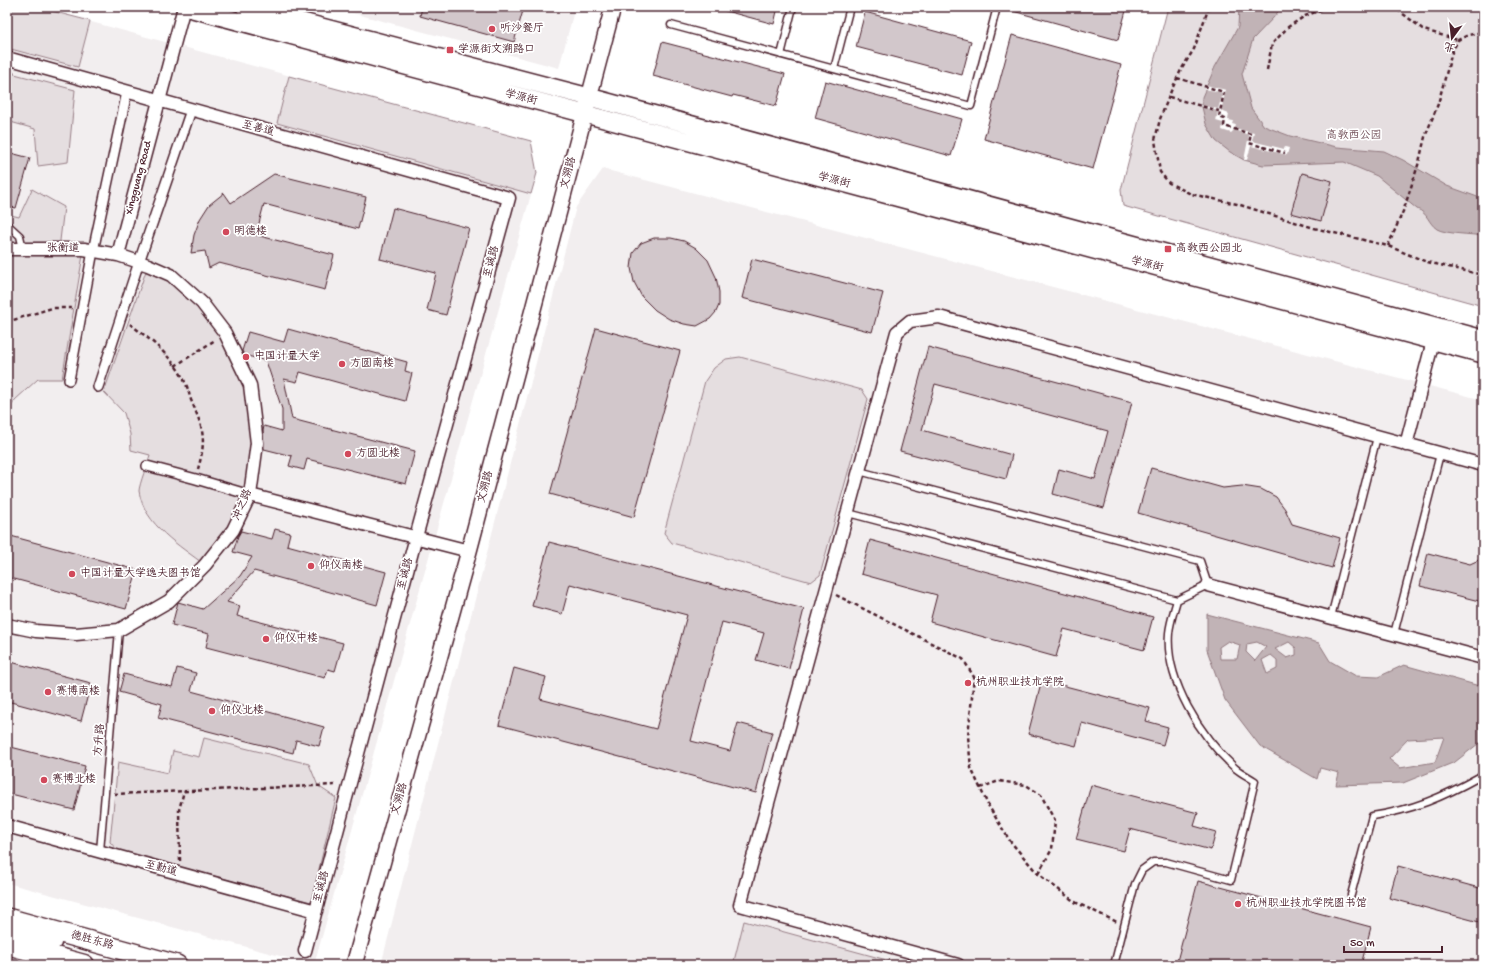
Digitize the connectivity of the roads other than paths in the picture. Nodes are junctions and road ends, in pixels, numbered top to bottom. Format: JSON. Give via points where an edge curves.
{"nodes":[{"id":1,"x":185,"y":7,"type":"edge"},
{"id":2,"x":245,"y":7,"type":"edge"},
{"id":3,"x":613,"y":7,"type":"edge"},
{"id":4,"x":793,"y":7,"type":"edge"},
{"id":5,"x":850,"y":7,"type":"edge"},
{"id":6,"x":997,"y":7,"type":"edge"},
{"id":7,"x":671,"y":25,"type":"dead end"},
{"id":8,"x":781,"y":55,"type":"junction"},
{"id":9,"x":7,"y":58,"type":"edge"},
{"id":10,"x":834,"y":69,"type":"junction"},
{"id":11,"x":127,"y":92,"type":"junction"},
{"id":12,"x":589,"y":97,"type":"junction"},
{"id":13,"x":159,"y":101,"type":"junction"},
{"id":14,"x":191,"y":110,"type":"junction"},
{"id":15,"x":584,"y":115,"type":"junction"},
{"id":16,"x":510,"y":198,"type":"joint"},
{"id":17,"x":7,"y":224,"type":"edge"},
{"id":18,"x":7,"y":249,"type":"edge"},
{"id":19,"x":23,"y":250,"type":"junction"},
{"id":20,"x":94,"y":251,"type":"junction"},
{"id":21,"x":118,"y":255,"type":"junction"},
{"id":22,"x":139,"y":262,"type":"junction"},
{"id":23,"x":1483,"y":339,"type":"edge"},
{"id":24,"x":1433,"y":341,"type":"junction"},
{"id":25,"x":1483,"y":354,"type":"edge"},
{"id":26,"x":69,"y":380,"type":"dead end"},
{"id":27,"x":98,"y":387,"type":"dead end"},
{"id":28,"x":1378,"y":437,"type":"junction"},
{"id":29,"x":1406,"y":445,"type":"junction"},
{"id":30,"x":1440,"y":454,"type":"junction"},
{"id":31,"x":1483,"y":465,"type":"edge"},
{"id":32,"x":146,"y":466,"type":"dead end"},
{"id":33,"x":859,"y":471,"type":"junction"},
{"id":34,"x":250,"y":495,"type":"junction"},
{"id":35,"x":848,"y":513,"type":"junction"},
{"id":36,"x":416,"y":537,"type":"junction"},
{"id":37,"x":470,"y":551,"type":"junction"},
{"id":38,"x":1208,"y":585,"type":"junction"},
{"id":39,"x":1177,"y":600,"type":"junction"},
{"id":40,"x":1331,"y":618,"type":"junction"},
{"id":41,"x":7,"y":625,"type":"edge"},
{"id":42,"x":119,"y":630,"type":"junction"},
{"id":43,"x":1394,"y":634,"type":"junction"},
{"id":44,"x":1483,"y":658,"type":"edge"},
{"id":45,"x":1483,"y":773,"type":"edge"},
{"id":46,"x":7,"y":826,"type":"edge"},
{"id":47,"x":100,"y":851,"type":"junction"},
{"id":48,"x":1351,"y":895,"type":"dead end"},
{"id":49,"x":316,"y":911,"type":"junction"},
{"id":50,"x":7,"y":918,"type":"edge"},
{"id":51,"x":7,"y":934,"type":"edge"},
{"id":52,"x":7,"y":944,"type":"edge"},
{"id":53,"x":125,"y":950,"type":"junction"},
{"id":54,"x":305,"y":951,"type":"dead end"},
{"id":55,"x":84,"y":965,"type":"edge"},
{"id":56,"x":177,"y":965,"type":"edge"},
{"id":57,"x":354,"y":965,"type":"edge"},
{"id":58,"x":958,"y":965,"type":"edge"},
{"id":59,"x":1114,"y":965,"type":"edge"}],
"edges":[{"from":1,"to":13,"type":"street","name":"Xingguang Road"},
{"from":1,"to":15,"type":"main road","name":"学源街"},
{"from":2,"to":12,"type":"main road","name":"学源街"},
{"from":3,"to":12,"type":"street","name":"文溯路"},
{"from":4,"to":8,"type":"lane"},
{"from":5,"to":10,"type":"lane"},
{"from":6,"to":10,"type":"lane","via":[[971,106]]},
{"from":7,"to":8,"type":"lane"},
{"from":8,"to":10,"type":"lane"},
{"from":9,"to":11,"type":"street","name":"至善道"},
{"from":11,"to":13,"type":"street","name":"至善道"},
{"from":11,"to":20,"type":"street"},
{"from":12,"to":15,"type":"street","name":"文溯路"},
{"from":12,"to":23,"type":"main road","name":"学源街"},
{"from":13,"to":14,"type":"street","name":"至善道"},
{"from":13,"to":21,"type":"street","name":"Xingguang Road"},
{"from":14,"to":16,"type":"street","name":"至善道"},
{"from":14,"to":22,"type":"street"},
{"from":15,"to":24,"type":"main road","name":"学源街"},
{"from":15,"to":37,"type":"street","name":"文溯路"},
{"from":16,"to":36,"type":"street","name":"至诚路"},
{"from":17,"to":19,"type":"lane","via":[[20,236]]},
{"from":18,"to":19,"type":"street","name":"张衡道"},
{"from":19,"to":20,"type":"street","name":"张衡道"},
{"from":20,"to":21,"type":"street","name":"张衡道"},
{"from":20,"to":26,"type":"street"},
{"from":21,"to":22,"type":"street","name":"冲之路"},
{"from":22,"to":27,"type":"street"},
{"from":22,"to":34,"type":"street","name":"冲之路","via":[[172,275],[202,303],[225,333],[250,385],[257,443]]},
{"from":24,"to":25,"type":"main road","name":"学源街"},
{"from":24,"to":29,"type":"street"},
{"from":28,"to":29,"type":"street"},
{"from":28,"to":33,"type":"street","via":[[939,318],[910,321],[897,332]]},
{"from":28,"to":40,"type":"lane"},
{"from":29,"to":30,"type":"street"},
{"from":30,"to":31,"type":"street"},
{"from":30,"to":43,"type":"lane"},
{"from":32,"to":34,"type":"street"},
{"from":33,"to":35,"type":"street"},
{"from":33,"to":38,"type":"lane","via":[[1200,561]]},
{"from":34,"to":36,"type":"street"},
{"from":34,"to":42,"type":"street","name":"冲之路","via":[[232,530],[205,565],[169,601]]},
{"from":35,"to":39,"type":"lane"},
{"from":35,"to":58,"type":"street","via":[[740,905]]},
{"from":36,"to":37,"type":"street"},
{"from":36,"to":49,"type":"street","name":"至诚路"},
{"from":37,"to":57,"type":"street","name":"文溯路"},
{"from":38,"to":39,"type":"lane"},
{"from":38,"to":40,"type":"street"},
{"from":39,"to":59,"type":"lane","via":[[1169,634],[1171,660],[1180,692],[1204,734],[1235,768],[1256,781],[1232,880],[1166,862],[1153,862],[1142,870],[1135,884]]},
{"from":40,"to":43,"type":"street"},
{"from":41,"to":42,"type":"street","name":"冲之路","via":[[36,631],[76,634]]},
{"from":42,"to":47,"type":"lane","name":"方升路"},
{"from":43,"to":44,"type":"street"},
{"from":45,"to":48,"type":"lane","via":[[1444,796],[1391,814],[1372,816]]},
{"from":46,"to":47,"type":"street","name":"至勤道"},
{"from":47,"to":49,"type":"street","name":"至勤道"},
{"from":49,"to":54,"type":"street","name":"至诚路"},
{"from":50,"to":53,"type":"main road","name":"德胜东路"},
{"from":51,"to":53,"type":"main road"},
{"from":52,"to":55,"type":"highway"},
{"from":53,"to":56,"type":"main road","name":"德胜东路"}]}
